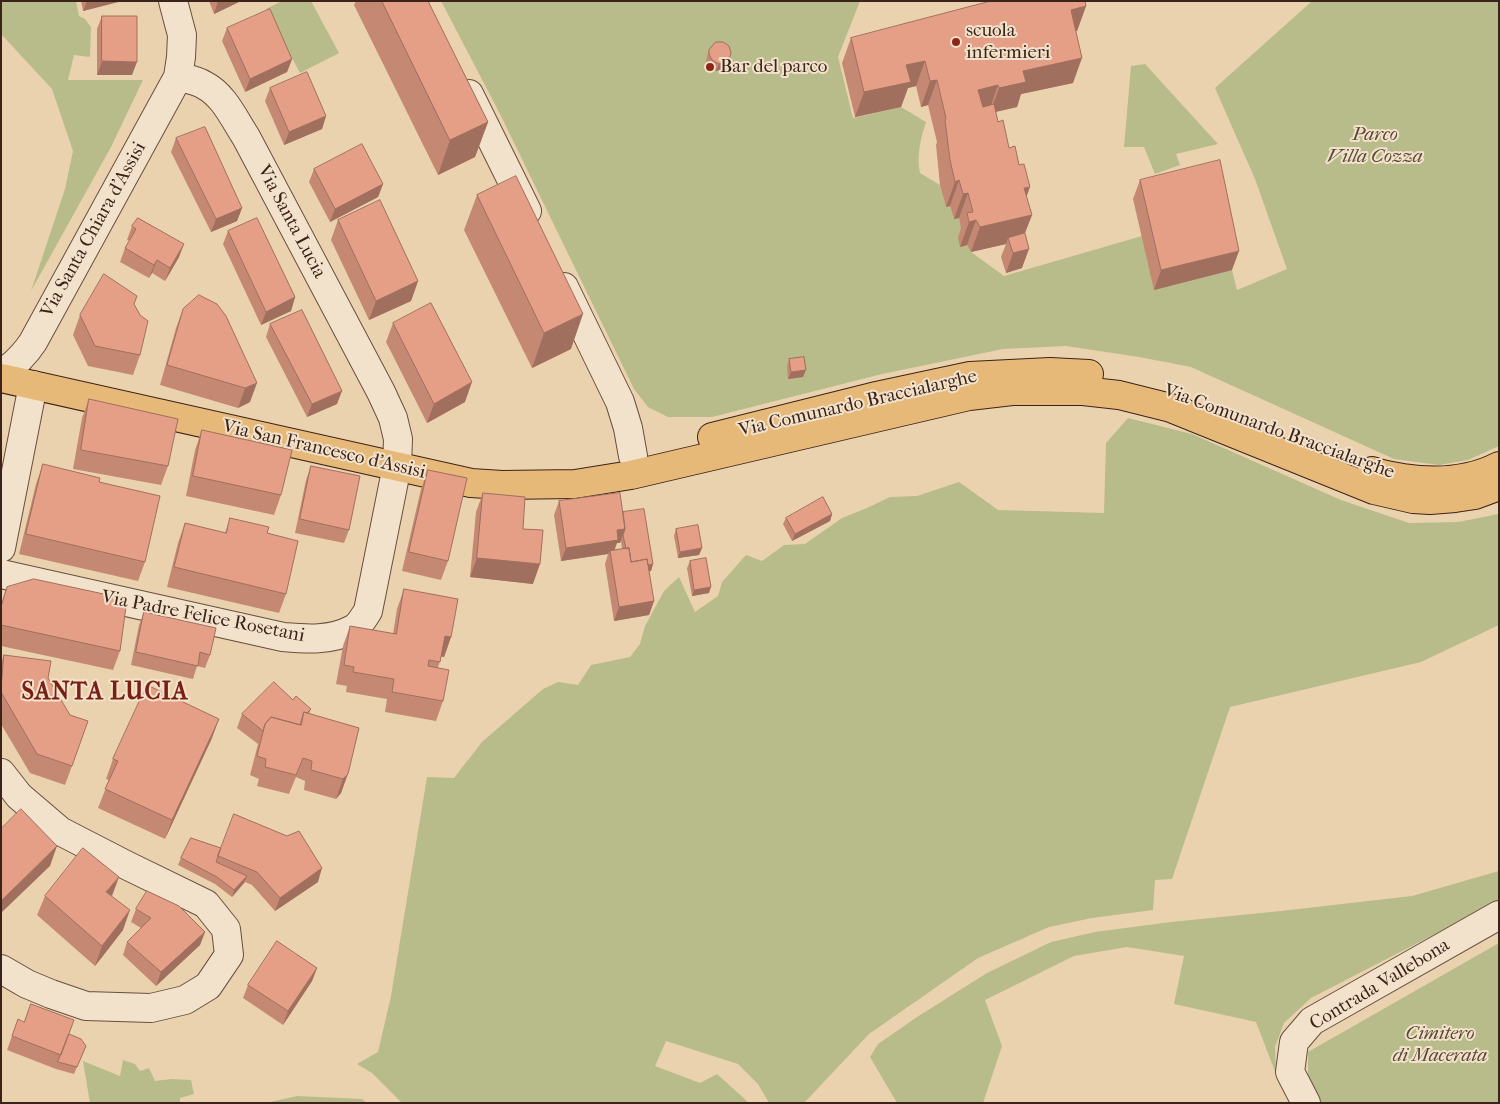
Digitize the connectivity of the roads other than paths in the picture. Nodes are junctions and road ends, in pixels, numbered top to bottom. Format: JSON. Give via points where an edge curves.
{"nodes":[{"id":1,"x":173,"y":1,"type":"edge"},
{"id":2,"x":457,"y":69,"type":"edge"},
{"id":3,"x":178,"y":77,"type":"junction"},
{"id":4,"x":538,"y":234,"type":"edge"},
{"id":5,"x":555,"y":269,"type":"edge"},
{"id":6,"x":1,"y":375,"type":"edge"},
{"id":7,"x":1,"y":378,"type":"edge"},
{"id":8,"x":33,"y":385,"type":"junction"},
{"id":9,"x":641,"y":463,"type":"junction"},
{"id":10,"x":396,"y":466,"type":"junction"},
{"id":11,"x":1499,"y":466,"type":"edge"},
{"id":12,"x":1499,"y":486,"type":"edge"},
{"id":13,"x":1427,"y":491,"type":"junction"},
{"id":14,"x":1,"y":548,"type":"edge"},
{"id":15,"x":1,"y":574,"type":"edge"},
{"id":16,"x":1,"y":773,"type":"edge"},
{"id":17,"x":1499,"y":915,"type":"edge"},
{"id":18,"x":1,"y":969,"type":"edge"},
{"id":19,"x":1306,"y":1103,"type":"edge"}],
"edges":[{"from":1,"to":3,"type":"street","via":[[182,35]]},
{"from":2,"to":4,"type":"street"},
{"from":3,"to":6,"type":"street","name":"Via Santa Chiara d'Assisi","via":[[33,342],[17,363]]},
{"from":3,"to":10,"type":"street","name":"Via Santa Lucia","via":[[205,85],[216,94],[246,137],[393,418],[398,439]]},
{"from":5,"to":9,"type":"street","via":[[620,402]]},
{"from":7,"to":8,"type":"main road","name":"Via San Francesco d'Assisi"},
{"from":8,"to":10,"type":"main road","name":"Via San Francesco d'Assisi"},
{"from":8,"to":14,"type":"street"},
{"from":9,"to":10,"type":"main road","name":"Via Comunardo Braccialarghe","via":[[499,471]]},
{"from":9,"to":10,"type":"main road","name":"Via San Francesco d'Assisi","via":[[631,475],[575,484],[510,485],[470,483]]},
{"from":9,"to":13,"type":"main road","name":"Via Comunardo Braccialarghe","via":[[969,396],[1012,391],[1082,391],[1120,395],[1171,408],[1374,490],[1413,499]]},
{"from":10,"to":15,"type":"street","name":"Via Padre Felice Rosetani","via":[[368,611],[354,628],[330,638],[283,637]]},
{"from":11,"to":13,"type":"main road","via":[[1445,481]]},
{"from":12,"to":13,"type":"main road","via":[[1475,495]]},
{"from":16,"to":18,"type":"street","via":[[19,796],[60,831],[206,904],[226,929],[229,955],[208,986],[185,1000],[151,1008],[86,1006],[27,984]]},
{"from":17,"to":19,"type":"street","name":"Contrada Vallebona","via":[[1312,1022],[1294,1042],[1290,1072]]}]}
